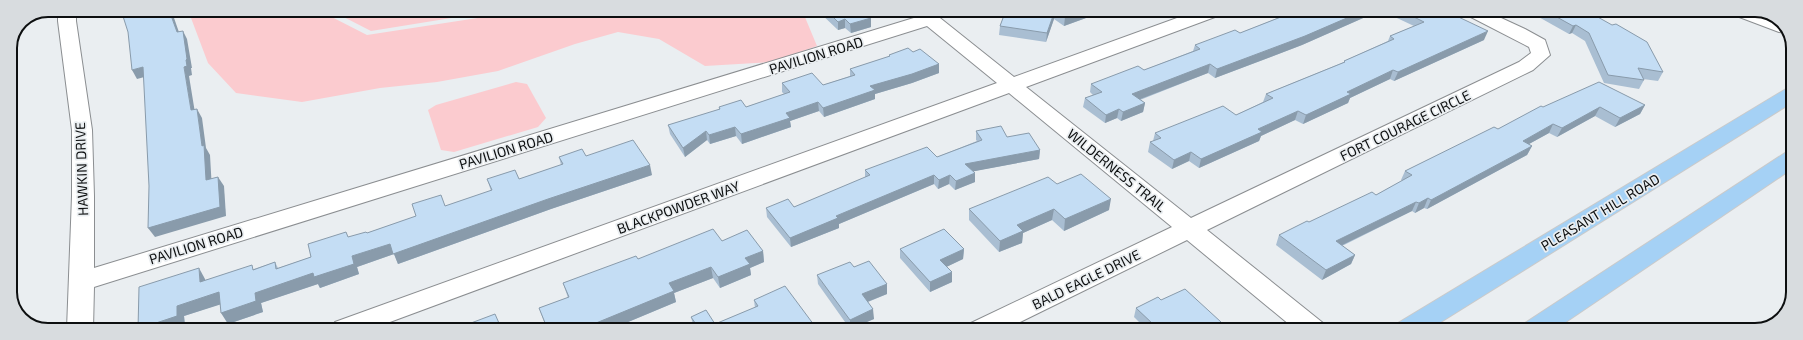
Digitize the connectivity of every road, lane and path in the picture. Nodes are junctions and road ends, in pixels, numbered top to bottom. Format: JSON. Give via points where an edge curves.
{"nodes":[{"id":1,"x":67,"y":17,"type":"edge"},
{"id":2,"x":918,"y":17,"type":"edge"},
{"id":3,"x":926,"y":17,"type":"edge"},
{"id":4,"x":1197,"y":17,"type":"edge"},
{"id":5,"x":1486,"y":17,"type":"edge"},
{"id":6,"x":1756,"y":17,"type":"edge"},
{"id":7,"x":1775,"y":24,"type":"edge"},
{"id":8,"x":1011,"y":85,"type":"junction"},
{"id":9,"x":1786,"y":97,"type":"edge"},
{"id":10,"x":1786,"y":162,"type":"edge"},
{"id":11,"x":1191,"y":229,"type":"junction"},
{"id":12,"x":82,"y":281,"type":"junction"},
{"id":13,"x":80,"y":323,"type":"edge"},
{"id":14,"x":360,"y":323,"type":"edge"},
{"id":15,"x":995,"y":323,"type":"edge"},
{"id":16,"x":1305,"y":323,"type":"edge"},
{"id":17,"x":1417,"y":323,"type":"edge"},
{"id":18,"x":1544,"y":323,"type":"edge"}],
"edges":[{"from":1,"to":12,"type":"street","name":"HAWKIN DRIVE","via":[[82,130]]},
{"from":2,"to":12,"type":"street","name":"PAVILION ROAD"},
{"from":3,"to":8,"type":"street","name":"WILDERNESS TRAIL"},
{"from":4,"to":8,"type":"street"},
{"from":5,"to":11,"type":"street","name":"FORT COURAGE CIRCLE","via":[[1538,44],[1541,55],[1526,66]]},
{"from":6,"to":7,"type":"street"},
{"from":8,"to":11,"type":"street","name":"WILDERNESS TRAIL"},
{"from":8,"to":14,"type":"street","name":"BLACKPOWDER WAY"},
{"from":9,"to":17,"type":"main road","name":"PLEASANT HILL ROAD"},
{"from":10,"to":18,"type":"main road"},
{"from":11,"to":15,"type":"street","name":"BALD EAGLE DRIVE"},
{"from":11,"to":16,"type":"street","name":"WILDERNESS TRAIL"},
{"from":12,"to":13,"type":"street","name":"HAWKIN DRIVE"}]}
